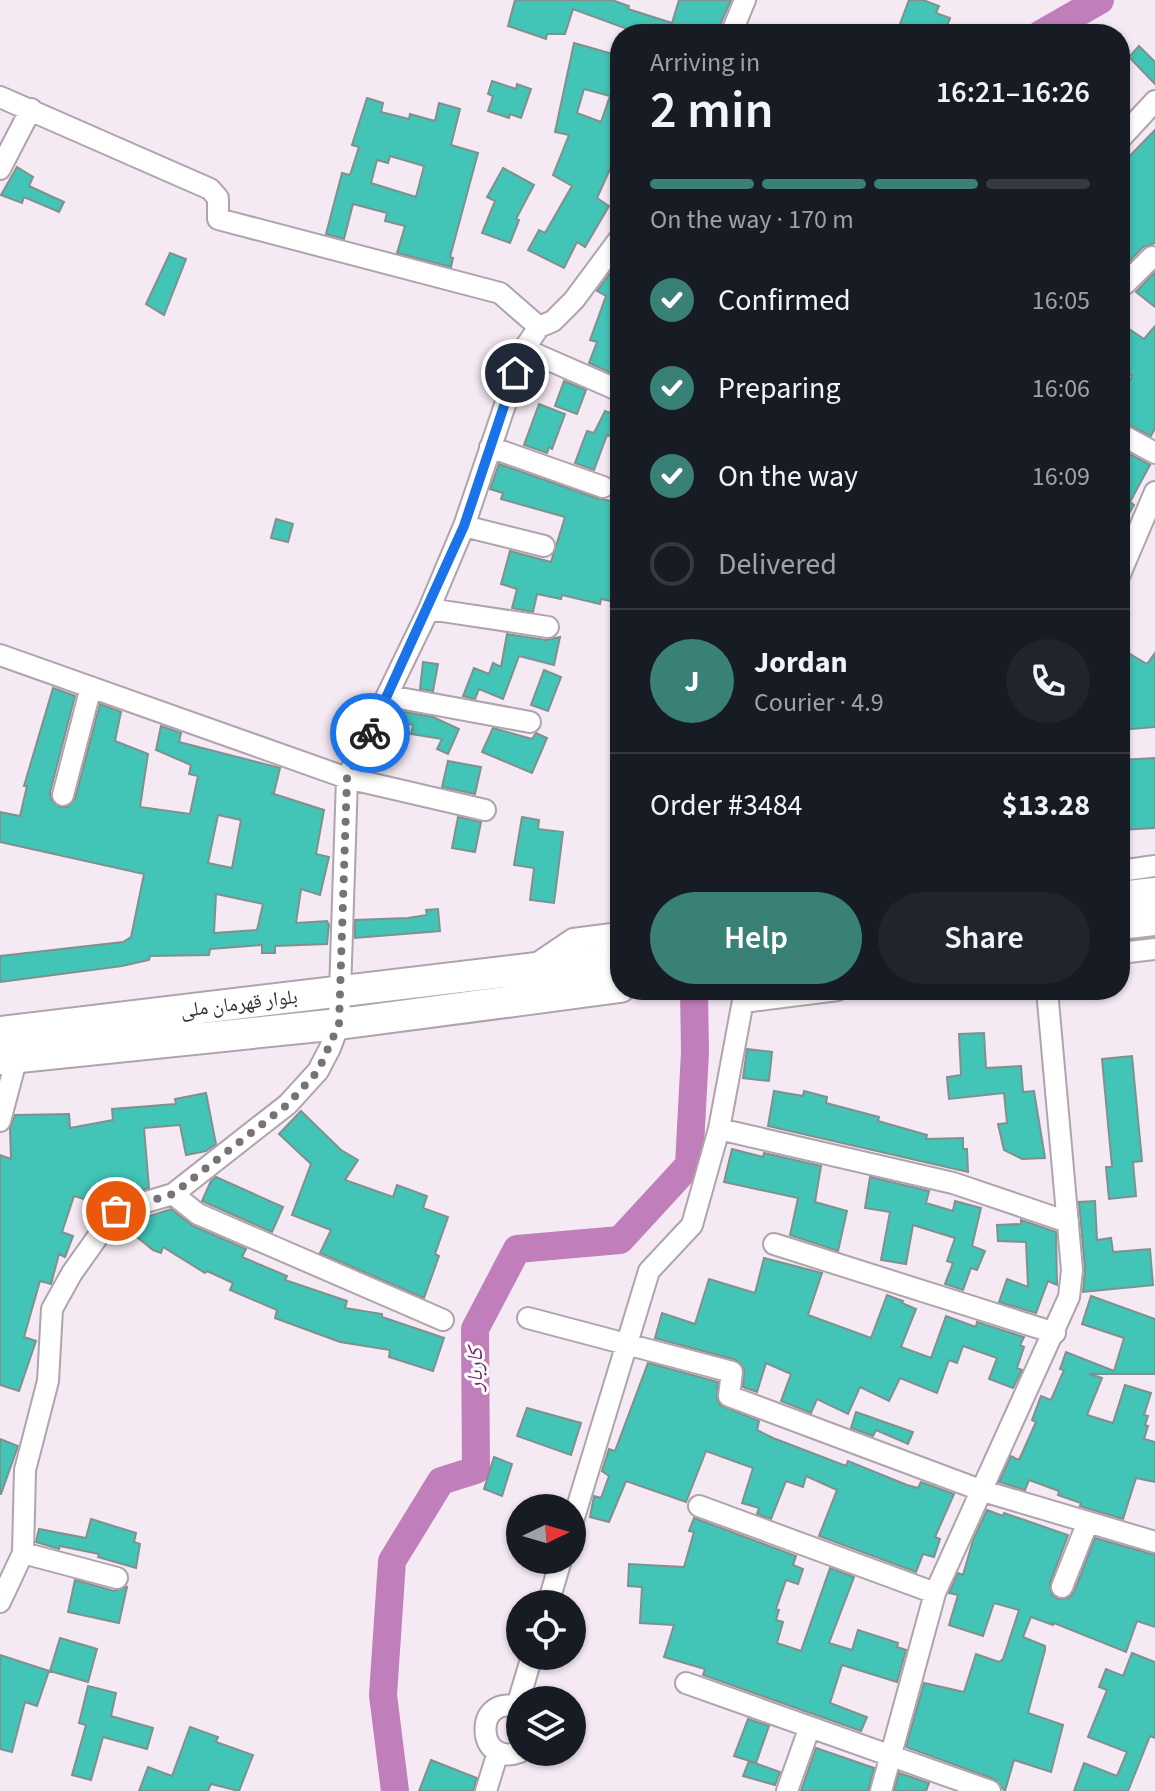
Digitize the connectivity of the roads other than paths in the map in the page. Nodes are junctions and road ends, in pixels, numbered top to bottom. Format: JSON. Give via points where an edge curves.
{"nodes":[{"id":1,"x":745,"y":0,"type":"edge"},
{"id":2,"x":735,"y":24,"type":"edge"},
{"id":3,"x":0,"y":97,"type":"edge"},
{"id":4,"x":1155,"y":101,"type":"edge"},
{"id":5,"x":31,"y":109,"type":"junction"},
{"id":6,"x":1130,"y":128,"type":"edge"},
{"id":7,"x":0,"y":169,"type":"edge"},
{"id":8,"x":610,"y":251,"type":"edge"},
{"id":9,"x":1154,"y":257,"type":"edge"},
{"id":10,"x":1130,"y":279,"type":"edge"},
{"id":11,"x":539,"y":327,"type":"junction"},
{"id":12,"x":524,"y":349,"type":"junction"},
{"id":13,"x":610,"y":387,"type":"edge"},
{"id":14,"x":1130,"y":439,"type":"edge"},
{"id":15,"x":490,"y":447,"type":"junction"},
{"id":16,"x":1155,"y":453,"type":"edge"},
{"id":17,"x":603,"y":487,"type":"dead end"},
{"id":18,"x":1155,"y":492,"type":"edge"},
{"id":19,"x":464,"y":526,"type":"junction"},
{"id":20,"x":544,"y":546,"type":"dead end"},
{"id":21,"x":1130,"y":551,"type":"edge"},
{"id":22,"x":429,"y":609,"type":"junction"},
{"id":23,"x":548,"y":627,"type":"dead end"},
{"id":24,"x":0,"y":655,"type":"edge"},
{"id":25,"x":91,"y":687,"type":"junction"},
{"id":26,"x":389,"y":696,"type":"junction"},
{"id":27,"x":530,"y":722,"type":"dead end"},
{"id":28,"x":347,"y":778,"type":"junction"},
{"id":29,"x":63,"y":795,"type":"dead end"},
{"id":30,"x":485,"y":810,"type":"dead end"},
{"id":31,"x":1155,"y":866,"type":"edge"},
{"id":32,"x":1130,"y":870,"type":"edge"},
{"id":33,"x":1155,"y":893,"type":"edge"},
{"id":34,"x":1130,"y":896,"type":"edge"},
{"id":35,"x":1155,"y":920,"type":"edge"},
{"id":36,"x":1130,"y":923,"type":"edge"},
{"id":37,"x":610,"y":934,"type":"edge"},
{"id":38,"x":1155,"y":949,"type":"edge"},
{"id":39,"x":1130,"y":952,"type":"edge"},
{"id":40,"x":610,"y":959,"type":"edge"},
{"id":41,"x":528,"y":969,"type":"junction"},
{"id":42,"x":610,"y":988,"type":"edge"},
{"id":43,"x":340,"y":992,"type":"junction"},
{"id":44,"x":743,"y":1000,"type":"edge"},
{"id":45,"x":1048,"y":1000,"type":"edge"},
{"id":46,"x":339,"y":1024,"type":"junction"},
{"id":47,"x":0,"y":1032,"type":"edge"},
{"id":48,"x":9,"y":1058,"type":"edge"},
{"id":49,"x":0,"y":1121,"type":"edge"},
{"id":50,"x":719,"y":1129,"type":"junction"},
{"id":51,"x":173,"y":1194,"type":"junction"},
{"id":52,"x":1068,"y":1222,"type":"junction"},
{"id":53,"x":774,"y":1244,"type":"dead end"},
{"id":54,"x":528,"y":1318,"type":"dead end"},
{"id":55,"x":443,"y":1320,"type":"dead end"},
{"id":56,"x":1055,"y":1333,"type":"junction"},
{"id":57,"x":626,"y":1345,"type":"junction"},
{"id":58,"x":983,"y":1491,"type":"junction"},
{"id":59,"x":581,"y":1494,"type":"edge"},
{"id":60,"x":699,"y":1506,"type":"dead end"},
{"id":61,"x":1087,"y":1524,"type":"junction"},
{"id":62,"x":1155,"y":1542,"type":"edge"},
{"id":63,"x":23,"y":1553,"type":"junction"},
{"id":64,"x":117,"y":1578,"type":"dead end"},
{"id":65,"x":1062,"y":1587,"type":"dead end"},
{"id":66,"x":935,"y":1593,"type":"junction"},
{"id":67,"x":0,"y":1602,"type":"edge"},
{"id":68,"x":686,"y":1683,"type":"dead end"},
{"id":69,"x":506,"y":1706,"type":"edge"},
{"id":70,"x":809,"y":1729,"type":"junction"},
{"id":71,"x":498,"y":1752,"type":"junction"},
{"id":72,"x":506,"y":1754,"type":"edge"},
{"id":73,"x":892,"y":1756,"type":"junction"},
{"id":74,"x":486,"y":1791,"type":"edge"},
{"id":75,"x":787,"y":1791,"type":"edge"},
{"id":76,"x":881,"y":1791,"type":"edge"},
{"id":77,"x":990,"y":1791,"type":"edge"}],
"edges":[{"from":1,"to":2,"type":"street"},
{"from":3,"to":5,"type":"street"},
{"from":4,"to":6,"type":"street"},
{"from":5,"to":7,"type":"street"},
{"from":5,"to":11,"type":"street","via":[[210,189],[218,198],[218,219],[500,293]]},
{"from":8,"to":11,"type":"street","via":[[574,300]]},
{"from":9,"to":10,"type":"street"},
{"from":11,"to":12,"type":"street"},
{"from":12,"to":13,"type":"street"},
{"from":12,"to":15,"type":"street"},
{"from":14,"to":16,"type":"street"},
{"from":15,"to":17,"type":"street"},
{"from":15,"to":19,"type":"street"},
{"from":18,"to":21,"type":"street"},
{"from":19,"to":20,"type":"street"},
{"from":19,"to":22,"type":"street"},
{"from":22,"to":23,"type":"street"},
{"from":22,"to":26,"type":"street"},
{"from":24,"to":25,"type":"street"},
{"from":25,"to":28,"type":"street"},
{"from":25,"to":29,"type":"street"},
{"from":26,"to":27,"type":"street"},
{"from":26,"to":28,"type":"street"},
{"from":28,"to":30,"type":"street"},
{"from":28,"to":43,"type":"street"},
{"from":31,"to":32,"type":"street"},
{"from":33,"to":34,"type":"highway"},
{"from":35,"to":36,"type":"highway"},
{"from":37,"to":41,"type":"street","via":[[573,939]]},
{"from":38,"to":39,"type":"street"},
{"from":40,"to":41,"type":"highway","name":"بلوار قهرمان ملی"},
{"from":41,"to":43,"type":"highway","name":"بلوار قهرمان ملی"},
{"from":42,"to":46,"type":"highway","name":"بلوار قهرمان ملی"},
{"from":43,"to":46,"type":"street"},
{"from":43,"to":47,"type":"highway","name":"بلوار قهرمان ملی"},
{"from":44,"to":50,"type":"street"},
{"from":45,"to":52,"type":"street"},
{"from":46,"to":48,"type":"highway","name":"بلوار قهرمان ملی"},
{"from":46,"to":51,"type":"street","via":[[318,1071],[288,1104]]},
{"from":48,"to":49,"type":"street"},
{"from":50,"to":52,"type":"street","via":[[953,1183]]},
{"from":50,"to":57,"type":"street","via":[[692,1225],[649,1271]]},
{"from":51,"to":55,"type":"street","via":[[198,1214]]},
{"from":51,"to":63,"type":"street","via":[[116,1211],[52,1309],[48,1381],[25,1470]]},
{"from":52,"to":56,"type":"street","via":[[1069,1297]]},
{"from":53,"to":56,"type":"street"},
{"from":54,"to":57,"type":"street"},
{"from":56,"to":58,"type":"street"},
{"from":57,"to":58,"type":"street","via":[[732,1372],[729,1396]]},
{"from":57,"to":59,"type":"street"},
{"from":58,"to":61,"type":"street"},
{"from":58,"to":66,"type":"street"},
{"from":60,"to":66,"type":"street"},
{"from":61,"to":62,"type":"street"},
{"from":61,"to":65,"type":"street"},
{"from":63,"to":64,"type":"street"},
{"from":63,"to":67,"type":"street"},
{"from":66,"to":73,"type":"street"},
{"from":68,"to":70,"type":"street"},
{"from":69,"to":71,"type":"street","via":[[494,1710],[485,1723],[486,1739]]},
{"from":70,"to":73,"type":"street"},
{"from":70,"to":75,"type":"street"},
{"from":71,"to":72,"type":"street"},
{"from":71,"to":74,"type":"street"},
{"from":73,"to":76,"type":"street"},
{"from":73,"to":77,"type":"street"}]}
